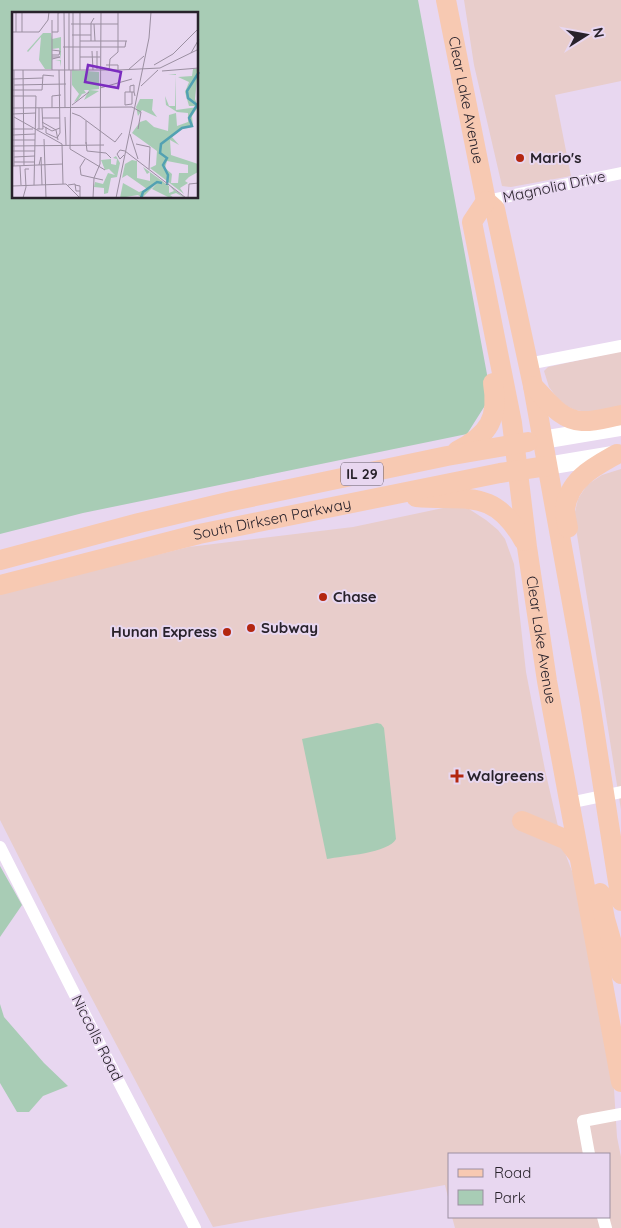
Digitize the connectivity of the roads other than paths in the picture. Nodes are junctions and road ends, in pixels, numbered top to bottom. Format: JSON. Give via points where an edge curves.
{"nodes":[{"id":1,"x":446,"y":0,"type":"edge"},
{"id":2,"x":621,"y":173,"type":"edge"},
{"id":3,"x":486,"y":201,"type":"junction"},
{"id":4,"x":482,"y":274,"type":"junction"},
{"id":5,"x":621,"y":346,"type":"edge"},
{"id":6,"x":528,"y":364,"type":"junction"},
{"id":7,"x":533,"y":386,"type":"junction"},
{"id":8,"x":621,"y":415,"type":"edge"},
{"id":9,"x":621,"y":427,"type":"edge"},
{"id":10,"x":542,"y":440,"type":"junction"},
{"id":11,"x":515,"y":444,"type":"junction"},
{"id":12,"x":619,"y":454,"type":"edge"},
{"id":13,"x":447,"y":456,"type":"junction"},
{"id":14,"x":547,"y":466,"type":"junction"},
{"id":15,"x":517,"y":470,"type":"junction"},
{"id":16,"x":392,"y":495,"type":"junction"},
{"id":17,"x":527,"y":547,"type":"junction"},
{"id":18,"x":0,"y":560,"type":"edge"},
{"id":19,"x":0,"y":585,"type":"edge"},
{"id":20,"x":589,"y":697,"type":"junction"},
{"id":21,"x":612,"y":793,"type":"edge"},
{"id":22,"x":575,"y":801,"type":"junction"},
{"id":23,"x":522,"y":821,"type":"dead end"},
{"id":24,"x":0,"y":846,"type":"edge"},
{"id":25,"x":579,"y":856,"type":"junction"},
{"id":26,"x":621,"y":901,"type":"edge"},
{"id":27,"x":621,"y":974,"type":"edge"},
{"id":28,"x":621,"y":1082,"type":"edge"},
{"id":29,"x":621,"y":1114,"type":"edge"},
{"id":30,"x":589,"y":1153,"type":"edge"},
{"id":31,"x":195,"y":1228,"type":"edge"}],
"edges":[{"from":1,"to":3,"type":"main road","name":"Clear Lake Avenue"},
{"from":2,"to":3,"type":"street","name":"Magnolia Drive"},
{"from":3,"to":4,"type":"main road","name":"Clear Lake Avenue","via":[[472,222]]},
{"from":3,"to":6,"type":"main road","name":"Clear Lake Avenue","via":[[495,210]]},
{"from":4,"to":11,"type":"main road","name":"Clear Lake Avenue"},
{"from":4,"to":13,"type":"main road","via":[[475,288],[496,398],[495,410],[490,424],[475,441]]},
{"from":5,"to":6,"type":"street"},
{"from":6,"to":7,"type":"main road","name":"Clear Lake Avenue"},
{"from":7,"to":8,"type":"main road","via":[[567,417],[583,421]]},
{"from":7,"to":10,"type":"main road","name":"Clear Lake Avenue"},
{"from":9,"to":10,"type":"main road","number":"IL 29"},
{"from":10,"to":11,"type":"main road","number":"IL 29"},
{"from":10,"to":14,"type":"main road","name":"Clear Lake Avenue"},
{"from":11,"to":13,"type":"main road","name":"South Dirksen Parkway","number":"IL 29"},
{"from":11,"to":15,"type":"main road","name":"Clear Lake Avenue"},
{"from":12,"to":14,"type":"main road","number":"IL 29"},
{"from":12,"to":20,"type":"main road","via":[[581,477],[573,487],[565,510],[596,676]]},
{"from":13,"to":18,"type":"main road","name":"South Dirksen Parkway","number":"IL 29","via":[[170,515]]},
{"from":14,"to":15,"type":"main road","name":"South Dirksen Parkway","number":"IL 29"},
{"from":14,"to":20,"type":"main road","name":"Clear Lake Avenue"},
{"from":15,"to":16,"type":"main road","name":"South Dirksen Parkway","number":"IL 29"},
{"from":15,"to":17,"type":"main road","name":"Clear Lake Avenue"},
{"from":16,"to":17,"type":"main road","via":[[465,498],[491,505],[511,521]]},
{"from":16,"to":19,"type":"main road","name":"South Dirksen Parkway","number":"IL 29","via":[[199,534]]},
{"from":17,"to":22,"type":"main road","name":"Clear Lake Avenue","via":[[538,617],[561,686]]},
{"from":20,"to":21,"type":"main road","name":"Clear Lake Avenue"},
{"from":21,"to":22,"type":"street"},
{"from":21,"to":26,"type":"main road","name":"Clear Lake Avenue"},
{"from":22,"to":25,"type":"main road"},
{"from":22,"to":27,"type":"main road"},
{"from":23,"to":25,"type":"main road","via":[[567,840]]},
{"from":24,"to":31,"type":"street","name":"Niccolls Road"},
{"from":25,"to":28,"type":"main road"},
{"from":29,"to":30,"type":"street","via":[[583,1121]]}]}
